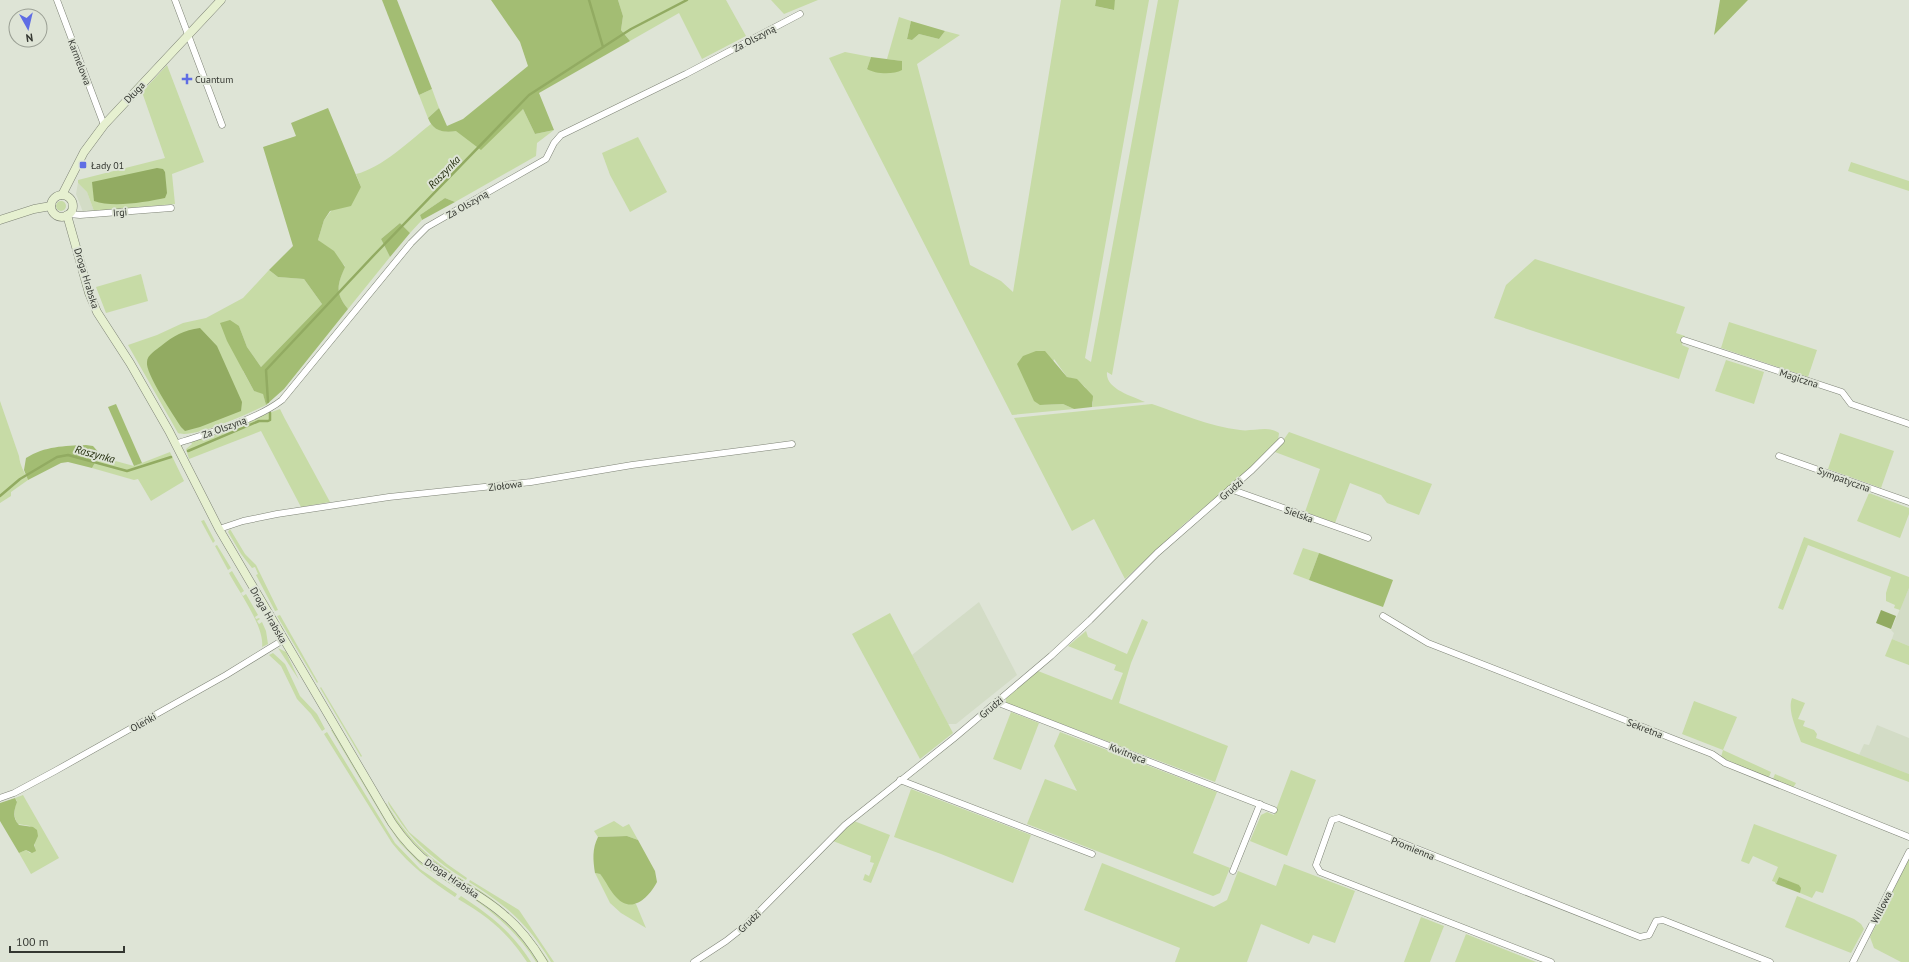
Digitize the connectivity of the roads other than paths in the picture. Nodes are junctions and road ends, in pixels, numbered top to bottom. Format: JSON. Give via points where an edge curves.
{"nodes":[{"id":1,"x":57,"y":0,"type":"edge"},
{"id":2,"x":175,"y":0,"type":"edge"},
{"id":3,"x":221,"y":0,"type":"edge"},
{"id":4,"x":800,"y":14,"type":"dead end"},
{"id":5,"x":188,"y":34,"type":"junction"},
{"id":6,"x":104,"y":125,"type":"junction"},
{"id":7,"x":222,"y":125,"type":"dead end"},
{"id":8,"x":62,"y":195,"type":"junction"},
{"id":9,"x":51,"y":206,"type":"junction"},
{"id":10,"x":171,"y":208,"type":"dead end"},
{"id":11,"x":68,"y":215,"type":"junction"},
{"id":12,"x":0,"y":220,"type":"edge"},
{"id":13,"x":1684,"y":340,"type":"dead end"},
{"id":14,"x":1909,"y":424,"type":"edge"},
{"id":15,"x":1281,"y":441,"type":"dead end"},
{"id":16,"x":175,"y":444,"type":"junction"},
{"id":17,"x":792,"y":444,"type":"dead end"},
{"id":18,"x":1779,"y":456,"type":"dead end"},
{"id":19,"x":1230,"y":489,"type":"junction"},
{"id":20,"x":1909,"y":502,"type":"edge"},
{"id":21,"x":219,"y":530,"type":"junction"},
{"id":22,"x":1368,"y":538,"type":"dead end"},
{"id":23,"x":1382,"y":616,"type":"dead end"},
{"id":24,"x":283,"y":640,"type":"junction"},
{"id":25,"x":996,"y":702,"type":"junction"},
{"id":26,"x":900,"y":780,"type":"junction"},
{"id":27,"x":0,"y":798,"type":"edge"},
{"id":28,"x":1260,"y":804,"type":"junction"},
{"id":29,"x":1274,"y":810,"type":"dead end"},
{"id":30,"x":1909,"y":838,"type":"edge"},
{"id":31,"x":1909,"y":852,"type":"edge"},
{"id":32,"x":1092,"y":854,"type":"dead end"},
{"id":33,"x":1233,"y":871,"type":"dead end"},
{"id":34,"x":543,"y":962,"type":"edge"},
{"id":35,"x":694,"y":962,"type":"edge"},
{"id":36,"x":1551,"y":962,"type":"edge"},
{"id":37,"x":1770,"y":962,"type":"edge"},
{"id":38,"x":1853,"y":962,"type":"edge"}],
"edges":[{"from":1,"to":6,"type":"street","name":"Karmelowa"},
{"from":2,"to":5,"type":"street"},
{"from":3,"to":5,"type":"street","name":"Długa"},
{"from":4,"to":16,"type":"street","name":"Za Olszyną","via":[[686,74],[561,135],[546,159],[427,227],[282,400],[270,410]]},
{"from":5,"to":6,"type":"street","name":"Długa"},
{"from":5,"to":7,"type":"street"},
{"from":6,"to":8,"type":"street","name":"Długa","via":[[84,152]]},
{"from":8,"to":9,"type":"street","via":[[55,197]]},
{"from":8,"to":11,"type":"street","via":[[69,198],[72,203],[72,210]]},
{"from":9,"to":11,"type":"street","via":[[56,215]]},
{"from":9,"to":12,"type":"street"},
{"from":10,"to":11,"type":"street","name":"Irgi"},
{"from":11,"to":16,"type":"street","name":"Droga Hrabska","via":[[89,293],[97,312],[130,363]]},
{"from":13,"to":14,"type":"street","name":"Magiczna","via":[[1842,392],[1851,404]]},
{"from":15,"to":19,"type":"street","name":"Grudzi"},
{"from":16,"to":21,"type":"street","name":"Droga Hrabska"},
{"from":17,"to":21,"type":"street","name":"Ziołowa","via":[[632,465],[531,482],[389,497],[276,514],[243,521]]},
{"from":18,"to":20,"type":"street","name":"Sympatyczna"},
{"from":19,"to":22,"type":"street","name":"Sielska"},
{"from":19,"to":25,"type":"street","name":"Grudzi","via":[[1157,553],[1067,641]]},
{"from":21,"to":24,"type":"street","name":"Droga Hrabska"},
{"from":23,"to":30,"type":"street","name":"Sekretna","via":[[1428,643],[1712,754],[1725,763]]},
{"from":24,"to":27,"type":"street","name":"Oleńki","via":[[103,744],[24,788]]},
{"from":24,"to":34,"type":"street","name":"Droga Hrabska","via":[[404,840],[432,866],[504,915],[522,932]]},
{"from":25,"to":26,"type":"street","name":"Grudzi"},
{"from":25,"to":28,"type":"street","name":"Kwitnąca"},
{"from":26,"to":32,"type":"street"},
{"from":26,"to":35,"type":"street","name":"Grudzi","via":[[845,825],[745,926]]},
{"from":28,"to":29,"type":"street","name":"Kwitnąca"},
{"from":28,"to":33,"type":"street"},
{"from":31,"to":38,"type":"street","name":"Willowa"},
{"from":36,"to":37,"type":"street","name":"Promienna","via":[[1320,872],[1316,866],[1332,820],[1339,818],[1640,937],[1649,935],[1656,921],[1663,920]]}]}
